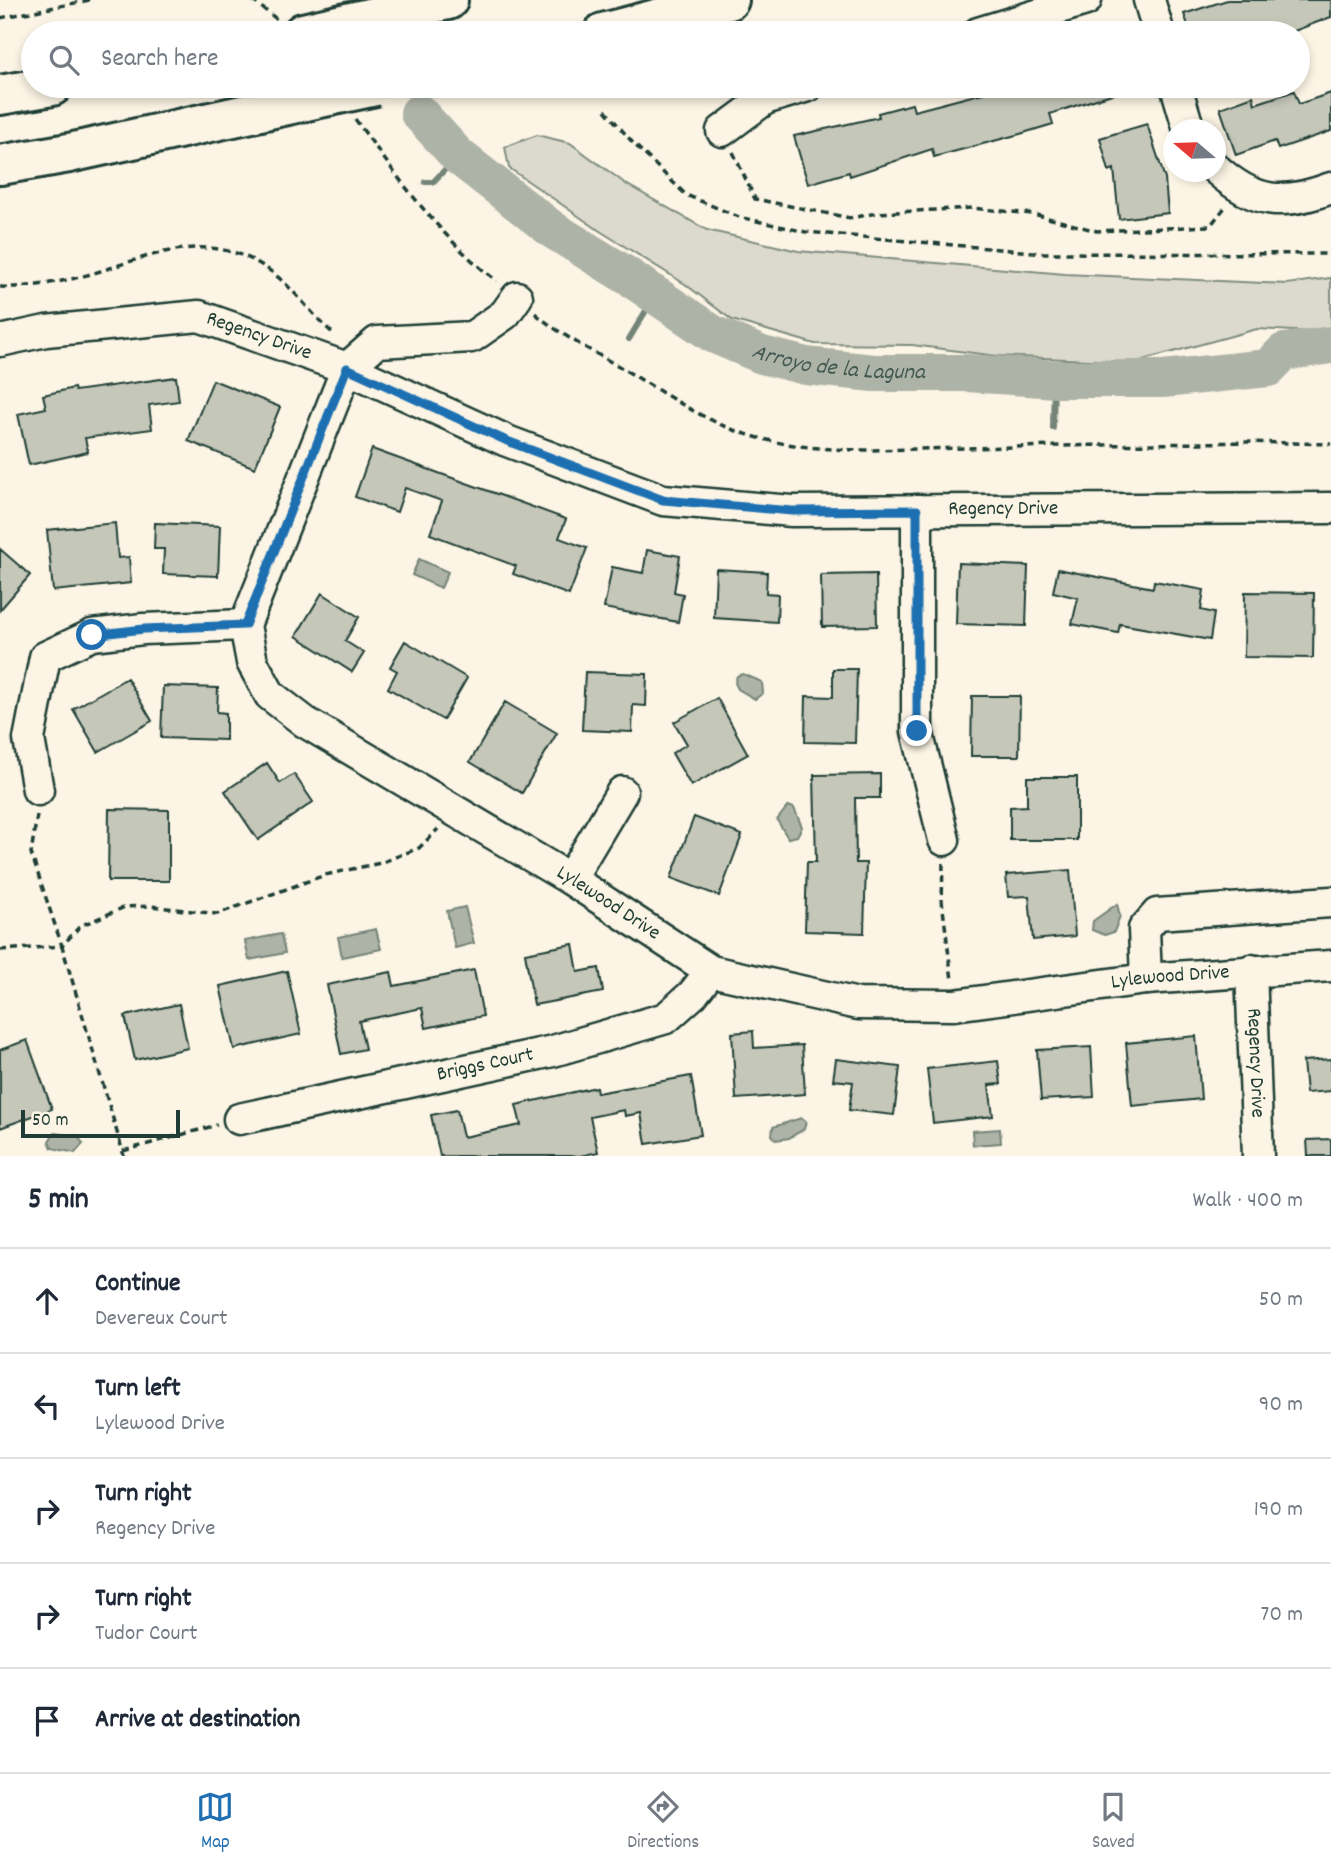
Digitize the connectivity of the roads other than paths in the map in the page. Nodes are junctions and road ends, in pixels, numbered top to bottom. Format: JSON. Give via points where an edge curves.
{"nodes":[{"id":1,"x":449,"y":0,"type":"edge"},
{"id":2,"x":729,"y":0,"type":"edge"},
{"id":3,"x":1086,"y":0,"type":"edge"},
{"id":4,"x":1149,"y":0,"type":"edge"},
{"id":5,"x":331,"y":21,"type":"edge"},
{"id":6,"x":649,"y":21,"type":"edge"},
{"id":7,"x":1017,"y":21,"type":"edge"},
{"id":8,"x":1155,"y":21,"type":"edge"},
{"id":9,"x":21,"y":91,"type":"edge"},
{"id":10,"x":0,"y":94,"type":"edge"},
{"id":11,"x":320,"y":98,"type":"edge"},
{"id":12,"x":768,"y":98,"type":"edge"},
{"id":13,"x":1180,"y":98,"type":"edge"},
{"id":14,"x":1186,"y":119,"type":"edge"},
{"id":15,"x":722,"y":131,"type":"road end"},
{"id":16,"x":0,"y":165,"type":"edge"},
{"id":17,"x":1226,"y":179,"type":"edge"},
{"id":18,"x":1331,"y":188,"type":"edge"},
{"id":19,"x":517,"y":297,"type":"road end"},
{"id":20,"x":0,"y":341,"type":"edge"},
{"id":21,"x":347,"y":368,"type":"junction"},
{"id":22,"x":1331,"y":508,"type":"edge"},
{"id":23,"x":917,"y":510,"type":"junction"},
{"id":24,"x":245,"y":625,"type":"junction"},
{"id":25,"x":38,"y":790,"type":"road end"},
{"id":26,"x":622,"y":792,"type":"dead end"},
{"id":27,"x":944,"y":840,"type":"road end"},
{"id":28,"x":570,"y":879,"type":"junction"},
{"id":29,"x":1331,"y":902,"type":"edge"},
{"id":30,"x":1331,"y":966,"type":"edge"},
{"id":31,"x":1251,"y":970,"type":"junction"},
{"id":32,"x":711,"y":971,"type":"junction"},
{"id":33,"x":1146,"y":979,"type":"junction"},
{"id":34,"x":239,"y":1119,"type":"road end"},
{"id":35,"x":1258,"y":1156,"type":"edge"}],
"edges":[{"from":1,"to":5,"type":"highway"},
{"from":2,"to":6,"type":"highway"},
{"from":3,"to":7,"type":"street"},
{"from":4,"to":8,"type":"street"},
{"from":9,"to":10,"type":"highway"},
{"from":11,"to":16,"type":"highway","bridge":true},
{"from":12,"to":15,"type":"street"},
{"from":13,"to":14,"type":"street"},
{"from":17,"to":18,"type":"street","via":[[1259,199],[1301,199]]},
{"from":19,"to":21,"type":"street","via":[[505,314],[471,337],[377,342]]},
{"from":20,"to":21,"type":"street","name":"Regency Drive","via":[[46,331],[199,316]]},
{"from":21,"to":23,"type":"street","name":"Regency Drive","via":[[507,441],[663,500],[792,511]]},
{"from":21,"to":24,"type":"street"},
{"from":22,"to":23,"type":"street","name":"Regency Drive"},
{"from":23,"to":27,"type":"street","via":[[917,731]]},
{"from":24,"to":25,"type":"street","via":[[92,635],[45,657],[29,739]]},
{"from":24,"to":28,"type":"street","name":"Lylewood Drive","via":[[252,662],[270,695],[338,744]]},
{"from":26,"to":28,"type":"street"},
{"from":28,"to":32,"type":"street","name":"Lylewood Drive"},
{"from":29,"to":33,"type":"street","via":[[1157,914],[1144,929]]},
{"from":30,"to":31,"type":"street","name":"Lylewood Drive"},
{"from":31,"to":33,"type":"street","name":"Lylewood Drive"},
{"from":31,"to":35,"type":"street","name":"Regency Drive"},
{"from":32,"to":33,"type":"street","name":"Lylewood Drive","via":[[858,1004],[954,1004]]},
{"from":32,"to":34,"type":"street","name":"Briggs Court","via":[[666,1018],[553,1051]]}]}
